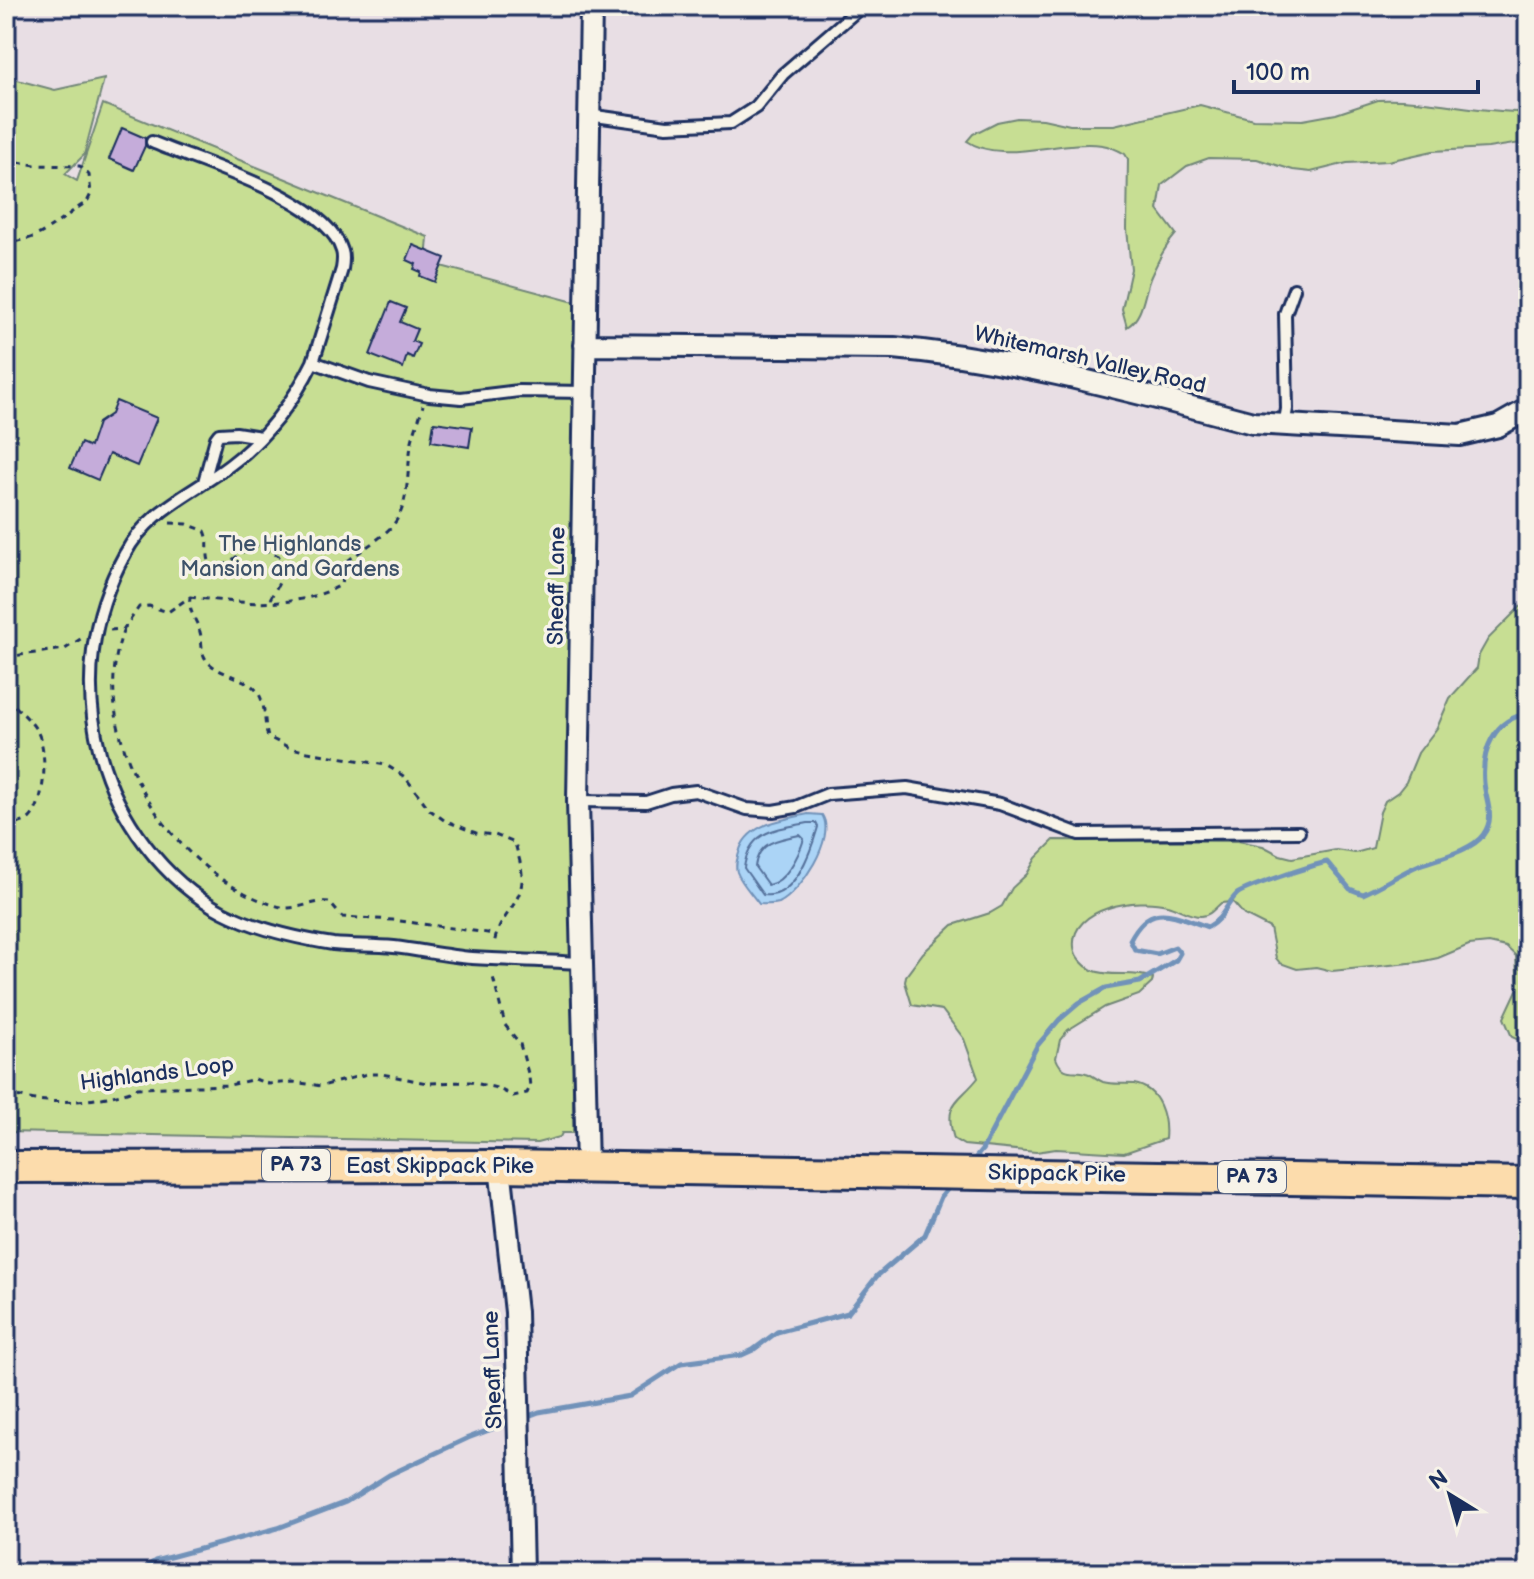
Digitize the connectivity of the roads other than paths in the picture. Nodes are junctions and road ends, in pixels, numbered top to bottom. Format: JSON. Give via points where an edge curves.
{"nodes":[{"id":1,"x":591,"y":6,"type":"edge"},
{"id":2,"x":862,"y":6,"type":"edge"},
{"id":3,"x":588,"y":115,"type":"junction"},
{"id":4,"x":152,"y":142,"type":"dead end"},
{"id":5,"x":1294,"y":289,"type":"dead end"},
{"id":6,"x":585,"y":345,"type":"junction"},
{"id":7,"x":313,"y":362,"type":"junction"},
{"id":8,"x":586,"y":392,"type":"junction"},
{"id":9,"x":1528,"y":409,"type":"edge"},
{"id":10,"x":1284,"y":426,"type":"junction"},
{"id":11,"x":261,"y":437,"type":"junction"},
{"id":12,"x":204,"y":482,"type":"junction"},
{"id":13,"x":578,"y":801,"type":"junction"},
{"id":14,"x":1299,"y":832,"type":"dead end"},
{"id":15,"x":581,"y":963,"type":"junction"},
{"id":16,"x":500,"y":1166,"type":"junction"},
{"id":17,"x":6,"y":1167,"type":"edge"},
{"id":18,"x":587,"y":1167,"type":"junction"},
{"id":19,"x":1528,"y":1183,"type":"edge"},
{"id":20,"x":522,"y":1573,"type":"edge"}],
"edges":[{"from":1,"to":3,"type":"street","name":"Sheaff Lane"},
{"from":2,"to":3,"type":"lane","via":[[783,74],[756,107],[731,123],[667,126]]},
{"from":3,"to":6,"type":"street","name":"Sheaff Lane"},
{"from":4,"to":7,"type":"lane","via":[[279,193],[310,212],[338,241],[344,254],[342,269]]},
{"from":5,"to":10,"type":"lane","via":[[1285,314]]},
{"from":6,"to":8,"type":"street","name":"Sheaff Lane"},
{"from":6,"to":10,"type":"street","name":"Whitemarsh Valley Road","via":[[944,353],[1015,363],[1253,423]]},
{"from":7,"to":8,"type":"lane","via":[[425,395]]},
{"from":7,"to":11,"type":"lane"},
{"from":8,"to":13,"type":"street","name":"Sheaff Lane"},
{"from":9,"to":10,"type":"street","name":"Whitemarsh Valley Road","via":[[1498,426],[1460,435]]},
{"from":11,"to":12,"type":"lane"},
{"from":11,"to":12,"type":"lane","via":[[219,434]]},
{"from":12,"to":15,"type":"lane","via":[[170,502],[134,538],[112,579],[91,660],[93,729],[109,780],[122,810],[154,855],[221,911],[292,936],[492,959]]},
{"from":13,"to":14,"type":"lane","via":[[646,802],[696,791],[747,809],[773,811],[828,794],[907,788],[1000,804],[1079,834]]},
{"from":13,"to":15,"type":"street","name":"Sheaff Lane"},
{"from":15,"to":18,"type":"street","name":"Sheaff Lane"},
{"from":16,"to":17,"type":"main road","name":"East Skippack Pike","number":"PA 73"},
{"from":16,"to":18,"type":"main road","name":"East Skippack Pike","number":"PA 73"},
{"from":16,"to":20,"type":"street","name":"Sheaff Lane","via":[[516,1312]]},
{"from":18,"to":19,"type":"main road","name":"Skippack Pike","number":"PA 73"}]}
